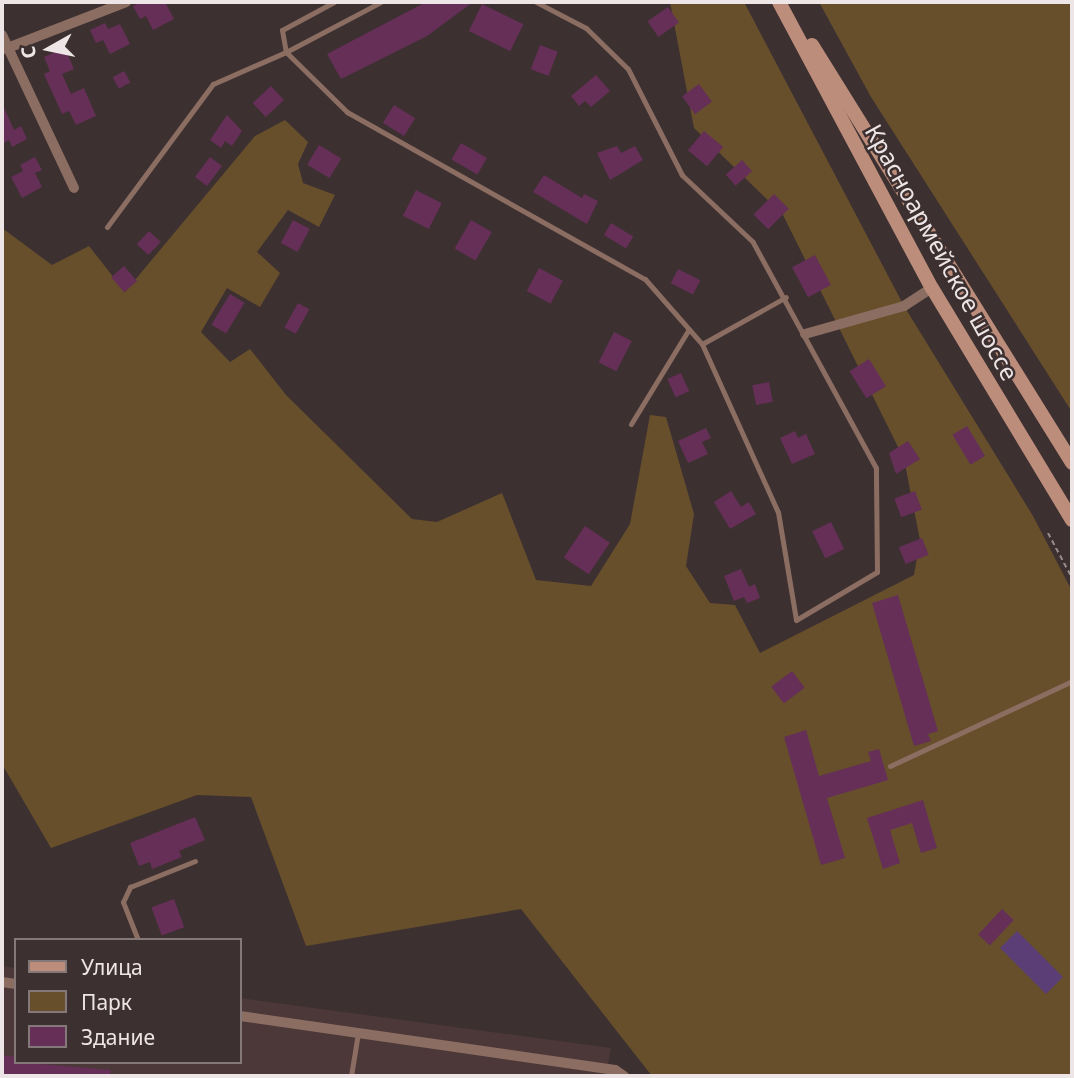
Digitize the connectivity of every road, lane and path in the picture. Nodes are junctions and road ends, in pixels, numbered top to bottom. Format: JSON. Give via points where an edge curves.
{"nodes":[{"id":1,"x":127,"y":2,"type":"edge"},
{"id":2,"x":334,"y":2,"type":"edge"},
{"id":3,"x":381,"y":2,"type":"edge"},
{"id":4,"x":536,"y":2,"type":"edge"},
{"id":5,"x":779,"y":2,"type":"edge"},
{"id":6,"x":784,"y":2,"type":"edge"},
{"id":7,"x":2,"y":35,"type":"edge"},
{"id":8,"x":5,"y":49,"type":"junction"},
{"id":9,"x":286,"y":52,"type":"junction"},
{"id":10,"x":74,"y":188,"type":"dead end"},
{"id":11,"x":107,"y":227,"type":"dead end"},
{"id":12,"x":932,"y":288,"type":"junction"},
{"id":13,"x":786,"y":297,"type":"junction"},
{"id":14,"x":689,"y":329,"type":"junction"},
{"id":15,"x":805,"y":334,"type":"junction"},
{"id":16,"x":702,"y":345,"type":"junction"},
{"id":17,"x":631,"y":424,"type":"dead end"},
{"id":18,"x":1072,"y":463,"type":"edge"},
{"id":19,"x":1072,"y":520,"type":"edge"},
{"id":20,"x":1048,"y":533,"type":"dead end"},
{"id":21,"x":1072,"y":578,"type":"edge"},
{"id":22,"x":1072,"y":681,"type":"edge"},
{"id":23,"x":890,"y":766,"type":"dead end"},
{"id":24,"x":195,"y":861,"type":"dead end"},
{"id":25,"x":137,"y":938,"type":"edge"},
{"id":26,"x":242,"y":1016,"type":"edge"},
{"id":27,"x":358,"y":1033,"type":"junction"},
{"id":28,"x":351,"y":1076,"type":"edge"},
{"id":29,"x":624,"y":1076,"type":"edge"}],
"edges":[{"from":1,"to":8,"type":"street"},
{"from":2,"to":9,"type":"lane","via":[[282,30]]},
{"from":3,"to":9,"type":"lane"},
{"from":4,"to":13,"type":"lane","via":[[586,27],[628,69],[682,175],[753,242]]},
{"from":5,"to":12,"type":"main road","name":"Красноармейское шоссе"},
{"from":6,"to":18,"type":"main road","name":"Красноармейское шоссе"},
{"from":7,"to":8,"type":"street"},
{"from":8,"to":10,"type":"street"},
{"from":9,"to":11,"type":"lane","via":[[213,85]]},
{"from":9,"to":14,"type":"lane","via":[[347,112],[645,279]]},
{"from":12,"to":15,"type":"street","via":[[904,306]]},
{"from":12,"to":19,"type":"main road","name":"Красноармейское шоссе"},
{"from":13,"to":15,"type":"lane"},
{"from":13,"to":16,"type":"lane"},
{"from":14,"to":16,"type":"lane"},
{"from":14,"to":17,"type":"lane"},
{"from":15,"to":16,"type":"lane","via":[[876,468],[877,572],[796,620],[778,512]]},
{"from":20,"to":21,"type":"path"},
{"from":22,"to":23,"type":"lane"},
{"from":24,"to":25,"type":"lane","via":[[130,887],[123,902]]},
{"from":26,"to":27,"type":"street"},
{"from":27,"to":28,"type":"lane"},
{"from":27,"to":29,"type":"street","via":[[615,1070]]}]}
